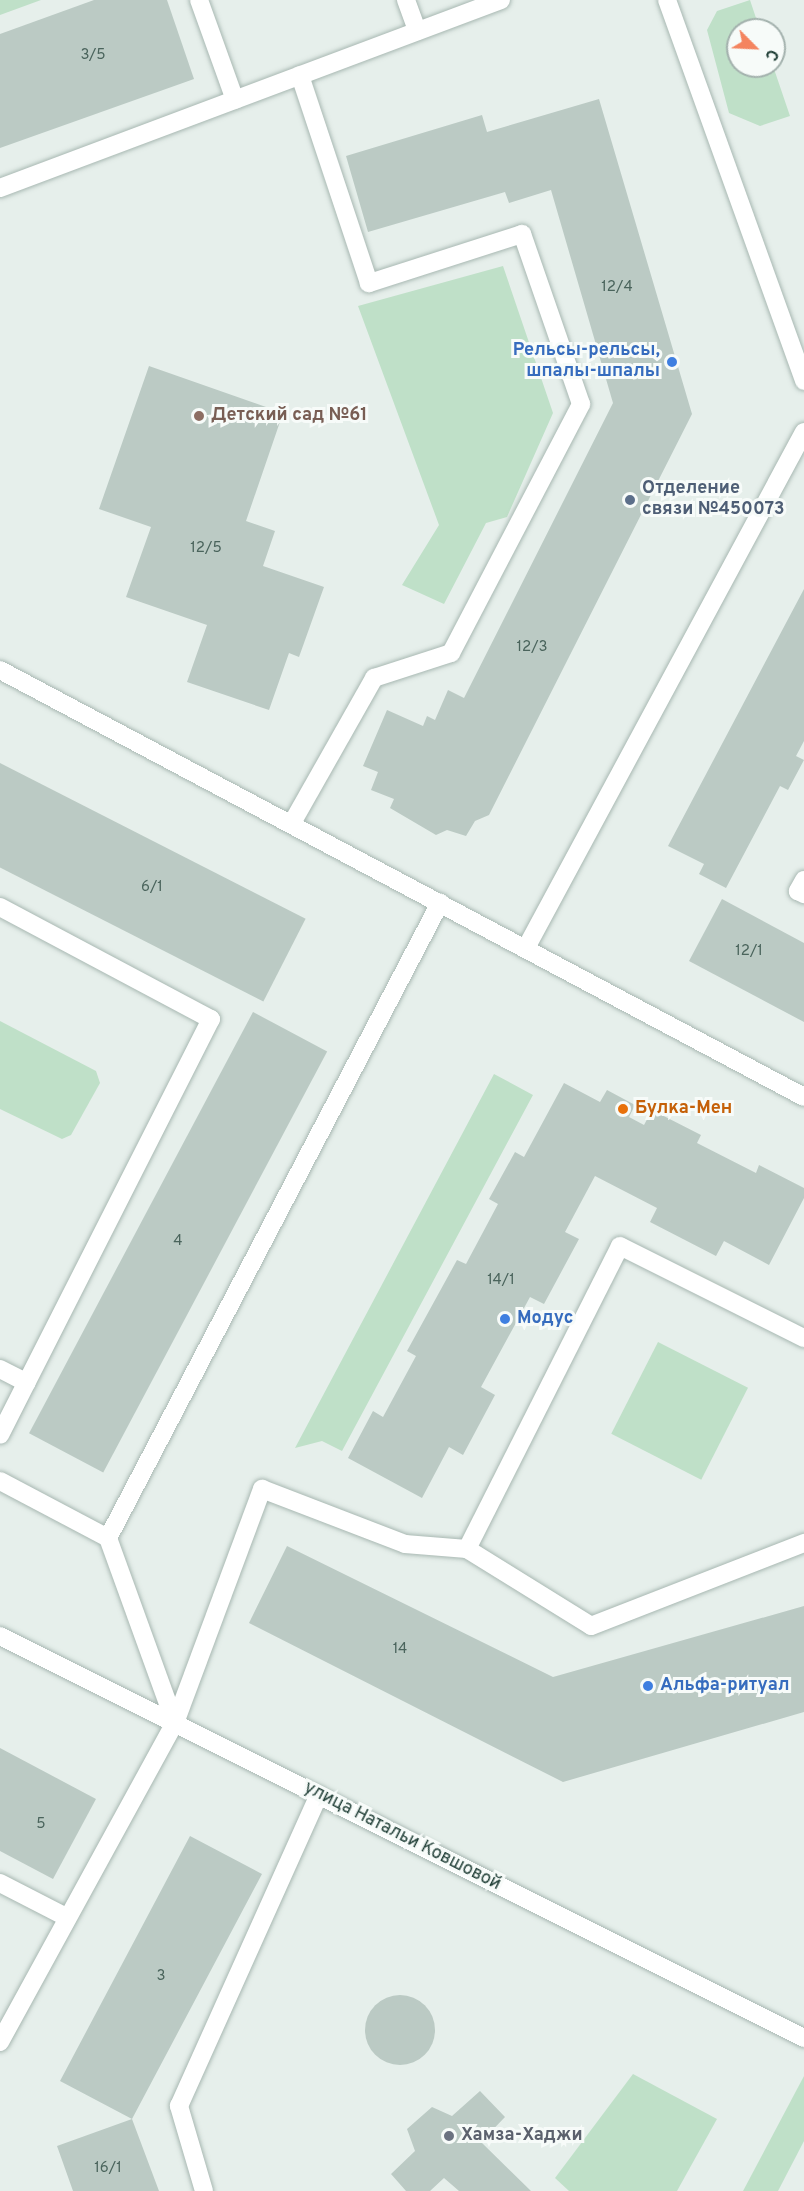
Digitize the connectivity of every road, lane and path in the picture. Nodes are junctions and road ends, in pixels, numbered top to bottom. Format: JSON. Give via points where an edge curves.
{"nodes":[{"id":1,"x":199,"y":0,"type":"edge"},
{"id":2,"x":406,"y":0,"type":"edge"},
{"id":3,"x":501,"y":0,"type":"edge"},
{"id":4,"x":667,"y":0,"type":"edge"},
{"id":5,"x":417,"y":31,"type":"junction"},
{"id":6,"x":300,"y":75,"type":"junction"},
{"id":7,"x":235,"y":100,"type":"junction"},
{"id":8,"x":0,"y":188,"type":"edge"},
{"id":9,"x":804,"y":381,"type":"edge"},
{"id":10,"x":804,"y":432,"type":"edge"},
{"id":11,"x":0,"y":670,"type":"edge"},
{"id":12,"x":292,"y":823,"type":"junction"},
{"id":13,"x":804,"y":880,"type":"edge"},
{"id":14,"x":804,"y":894,"type":"edge"},
{"id":15,"x":440,"y":903,"type":"junction"},
{"id":16,"x":0,"y":907,"type":"edge"},
{"id":17,"x":526,"y":948,"type":"junction"},
{"id":18,"x":804,"y":1097,"type":"edge"},
{"id":19,"x":804,"y":1338,"type":"edge"},
{"id":20,"x":0,"y":1369,"type":"edge"},
{"id":21,"x":27,"y":1383,"type":"junction"},
{"id":22,"x":0,"y":1435,"type":"edge"},
{"id":23,"x":0,"y":1481,"type":"edge"},
{"id":24,"x":108,"y":1538,"type":"junction"},
{"id":25,"x":804,"y":1543,"type":"edge"},
{"id":26,"x":467,"y":1549,"type":"junction"},
{"id":27,"x":0,"y":1636,"type":"edge"},
{"id":28,"x":175,"y":1723,"type":"junction"},
{"id":29,"x":319,"y":1795,"type":"junction"},
{"id":30,"x":0,"y":1883,"type":"edge"},
{"id":31,"x":69,"y":1918,"type":"junction"},
{"id":32,"x":804,"y":2038,"type":"edge"},
{"id":33,"x":0,"y":2042,"type":"edge"},
{"id":34,"x":204,"y":2191,"type":"edge"}],
"edges":[{"from":1,"to":7,"type":"street"},
{"from":2,"to":5,"type":"street"},
{"from":3,"to":5,"type":"street"},
{"from":4,"to":9,"type":"street"},
{"from":5,"to":6,"type":"street"},
{"from":6,"to":7,"type":"street"},
{"from":6,"to":12,"type":"street","via":[[369,283],[522,234],[581,404],[451,653],[374,678]]},
{"from":7,"to":8,"type":"street"},
{"from":10,"to":17,"type":"street"},
{"from":11,"to":12,"type":"street"},
{"from":12,"to":15,"type":"street"},
{"from":13,"to":14,"type":"street","via":[[798,891]]},
{"from":15,"to":17,"type":"street"},
{"from":15,"to":24,"type":"street"},
{"from":16,"to":21,"type":"street","via":[[211,1019]]},
{"from":17,"to":18,"type":"street"},
{"from":19,"to":26,"type":"street","via":[[620,1246]]},
{"from":20,"to":21,"type":"street"},
{"from":21,"to":22,"type":"street"},
{"from":23,"to":24,"type":"street"},
{"from":24,"to":28,"type":"street"},
{"from":25,"to":26,"type":"street","via":[[591,1626]]},
{"from":26,"to":28,"type":"street","via":[[405,1544],[262,1489]]},
{"from":27,"to":28,"type":"street","name":"улица Натальи Ковшовой"},
{"from":28,"to":29,"type":"street","name":"улица Натальи Ковшовой"},
{"from":28,"to":31,"type":"street"},
{"from":29,"to":32,"type":"street","name":"улица Натальи Ковшовой"},
{"from":29,"to":34,"type":"street","via":[[179,2106]]},
{"from":30,"to":31,"type":"street"},
{"from":31,"to":33,"type":"street"}]}
